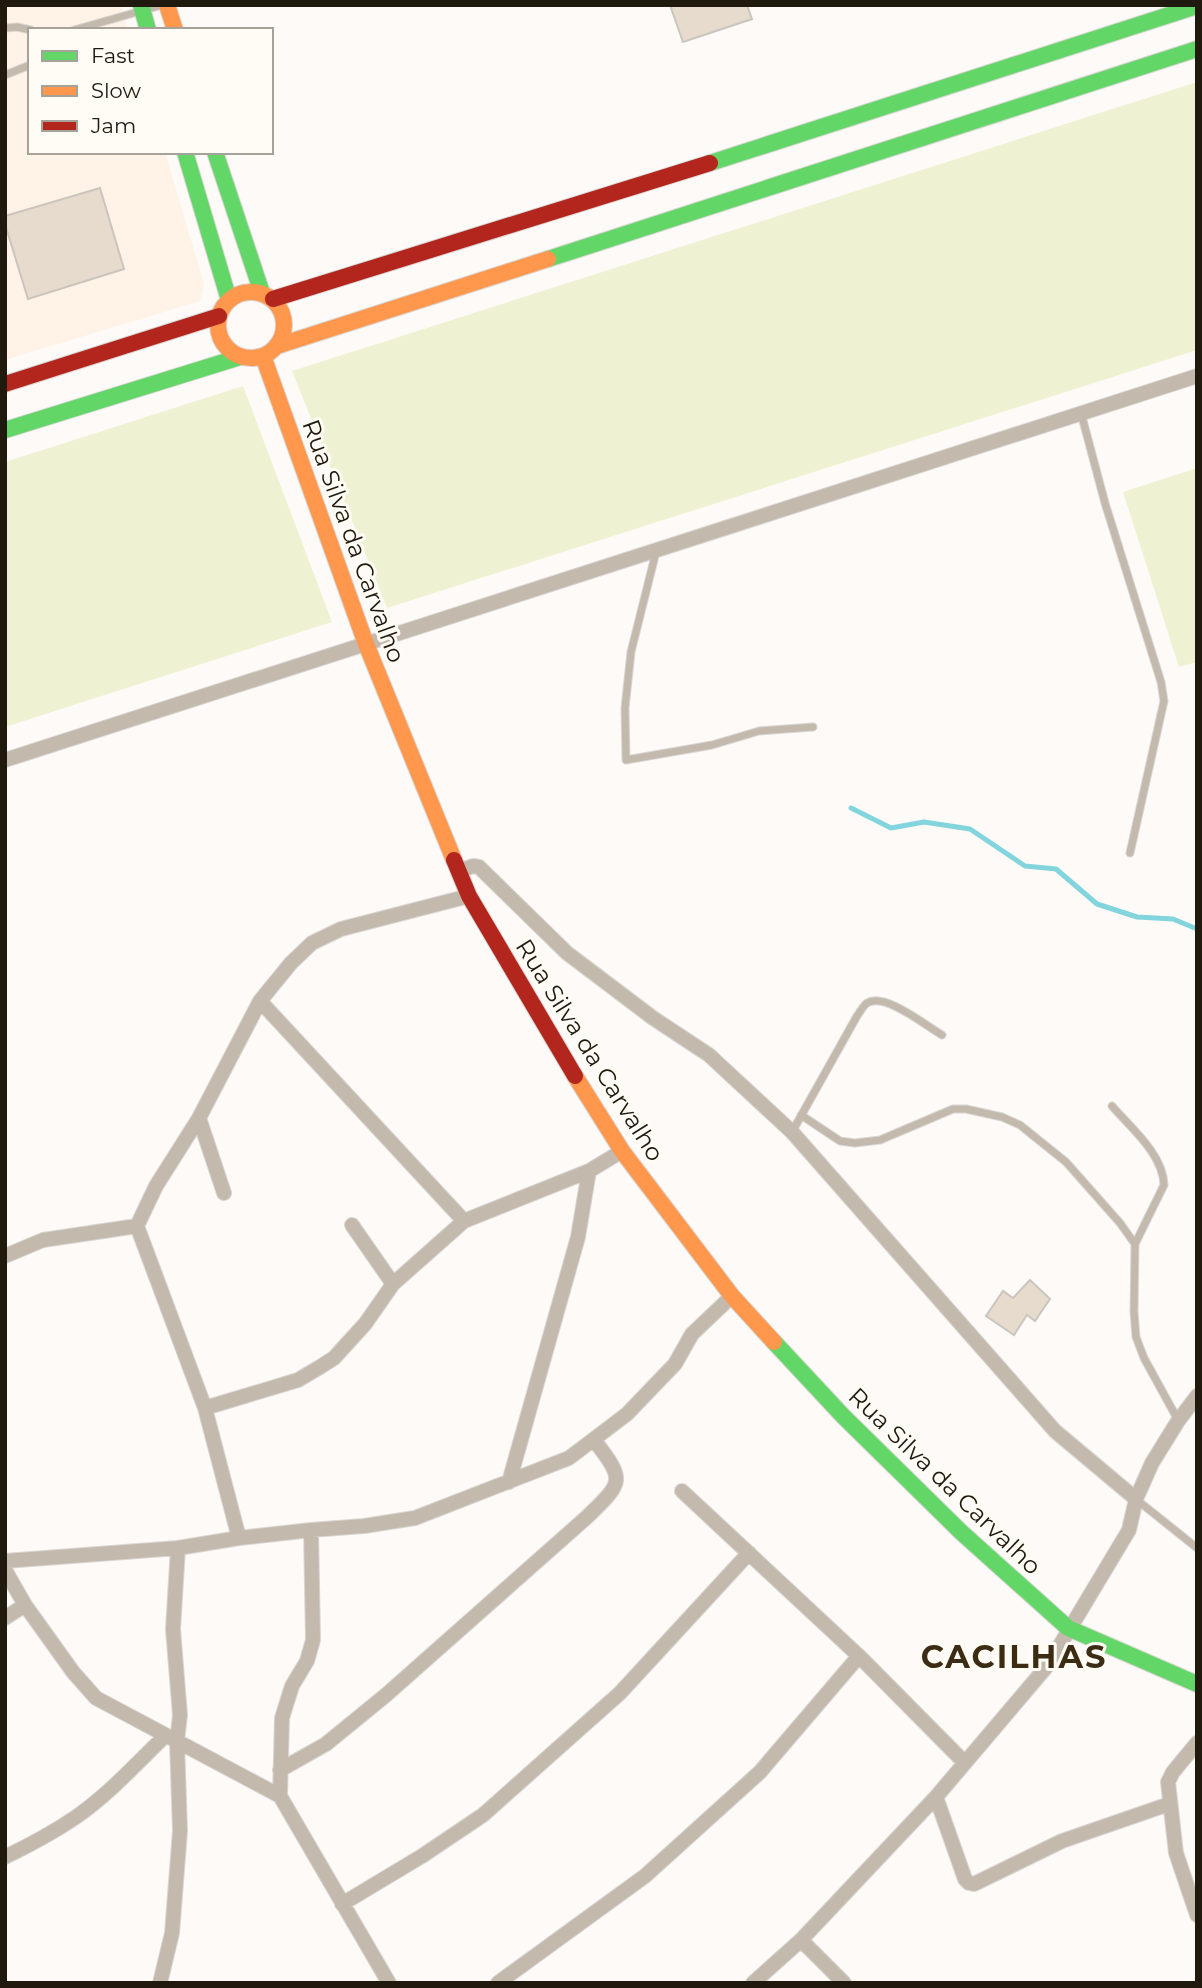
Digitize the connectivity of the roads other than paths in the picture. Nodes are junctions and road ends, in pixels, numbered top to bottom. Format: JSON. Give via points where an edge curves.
{"nodes":[{"id":1,"x":164,"y":5,"type":"edge"},
{"id":2,"x":1197,"y":6,"type":"edge"},
{"id":3,"x":142,"y":8,"type":"edge"},
{"id":4,"x":5,"y":28,"type":"edge"},
{"id":5,"x":80,"y":28,"type":"edge"},
{"id":6,"x":147,"y":28,"type":"edge"},
{"id":7,"x":174,"y":28,"type":"edge"},
{"id":8,"x":28,"y":29,"type":"edge"},
{"id":9,"x":1197,"y":49,"type":"edge"},
{"id":10,"x":28,"y":66,"type":"edge"},
{"id":11,"x":5,"y":75,"type":"edge"},
{"id":12,"x":186,"y":154,"type":"edge"},
{"id":13,"x":216,"y":154,"type":"edge"},
{"id":14,"x":267,"y":296,"type":"junction"},
{"id":15,"x":229,"y":300,"type":"junction"},
{"id":16,"x":219,"y":316,"type":"junction"},
{"id":17,"x":277,"y":346,"type":"junction"},
{"id":18,"x":263,"y":356,"type":"junction"},
{"id":19,"x":240,"y":357,"type":"junction"},
{"id":20,"x":1197,"y":376,"type":"edge"},
{"id":21,"x":5,"y":384,"type":"edge"},
{"id":22,"x":1081,"y":412,"type":"junction"},
{"id":23,"x":5,"y":430,"type":"edge"},
{"id":24,"x":656,"y":552,"type":"junction"},
{"id":25,"x":366,"y":643,"type":"junction"},
{"id":26,"x":813,"y":727,"type":"dead end"},
{"id":27,"x":5,"y":760,"type":"edge"},
{"id":28,"x":1130,"y":853,"type":"dead end"},
{"id":29,"x":460,"y":871,"type":"junction"},
{"id":30,"x":469,"y":896,"type":"junction"},
{"id":31,"x":260,"y":1001,"type":"junction"},
{"id":32,"x":942,"y":1035,"type":"dead end"},
{"id":33,"x":1112,"y":1106,"type":"dead end"},
{"id":34,"x":801,"y":1115,"type":"junction"},
{"id":35,"x":199,"y":1118,"type":"junction"},
{"id":36,"x":792,"y":1132,"type":"junction"},
{"id":37,"x":622,"y":1151,"type":"junction"},
{"id":38,"x":589,"y":1171,"type":"junction"},
{"id":39,"x":224,"y":1194,"type":"dead end"},
{"id":40,"x":464,"y":1221,"type":"junction"},
{"id":41,"x":352,"y":1225,"type":"dead end"},
{"id":42,"x":137,"y":1226,"type":"junction"},
{"id":43,"x":1135,"y":1244,"type":"junction"},
{"id":44,"x":5,"y":1256,"type":"edge"},
{"id":45,"x":393,"y":1284,"type":"junction"},
{"id":46,"x":732,"y":1296,"type":"junction"},
{"id":47,"x":1197,"y":1396,"type":"edge"},
{"id":48,"x":205,"y":1408,"type":"junction"},
{"id":49,"x":1178,"y":1421,"type":"junction"},
{"id":50,"x":594,"y":1440,"type":"junction"},
{"id":51,"x":509,"y":1482,"type":"junction"},
{"id":52,"x":682,"y":1491,"type":"dead end"},
{"id":53,"x":1136,"y":1499,"type":"junction"},
{"id":54,"x":311,"y":1530,"type":"junction"},
{"id":55,"x":239,"y":1538,"type":"junction"},
{"id":56,"x":178,"y":1548,"type":"junction"},
{"id":57,"x":1197,"y":1548,"type":"edge"},
{"id":58,"x":749,"y":1553,"type":"junction"},
{"id":59,"x":5,"y":1561,"type":"edge"},
{"id":60,"x":5,"y":1570,"type":"edge"},
{"id":61,"x":25,"y":1605,"type":"junction"},
{"id":62,"x":5,"y":1618,"type":"edge"},
{"id":63,"x":1068,"y":1628,"type":"junction"},
{"id":64,"x":859,"y":1656,"type":"junction"},
{"id":65,"x":1197,"y":1684,"type":"edge"},
{"id":66,"x":171,"y":1739,"type":"junction"},
{"id":67,"x":1196,"y":1746,"type":"edge"},
{"id":68,"x":965,"y":1763,"type":"junction"},
{"id":69,"x":280,"y":1770,"type":"junction"},
{"id":70,"x":280,"y":1796,"type":"junction"},
{"id":71,"x":936,"y":1797,"type":"junction"},
{"id":72,"x":1169,"y":1804,"type":"junction"},
{"id":73,"x":5,"y":1857,"type":"edge"},
{"id":74,"x":342,"y":1904,"type":"junction"},
{"id":75,"x":1197,"y":1915,"type":"edge"},
{"id":76,"x":801,"y":1940,"type":"junction"},
{"id":77,"x":160,"y":1983,"type":"edge"},
{"id":78,"x":389,"y":1983,"type":"edge"},
{"id":79,"x":498,"y":1983,"type":"edge"},
{"id":80,"x":753,"y":1983,"type":"edge"},
{"id":81,"x":844,"y":1983,"type":"edge"}],
"edges":[{"from":1,"to":3,"type":"lane"},
{"from":1,"to":7,"type":"main road"},
{"from":2,"to":14,"type":"main road","via":[[697,168]]},
{"from":3,"to":5,"type":"lane"},
{"from":3,"to":6,"type":"main road"},
{"from":4,"to":8,"type":"lane"},
{"from":9,"to":17,"type":"main road"},
{"from":10,"to":11,"type":"lane"},
{"from":12,"to":15,"type":"main road"},
{"from":13,"to":14,"type":"main road"},
{"from":14,"to":15,"type":"main road","via":[[248,291]]},
{"from":14,"to":17,"type":"main road","via":[[284,319]]},
{"from":15,"to":16,"type":"main road"},
{"from":16,"to":19,"type":"main road","via":[[220,338]]},
{"from":16,"to":21,"type":"main road"},
{"from":17,"to":18,"type":"main road"},
{"from":18,"to":19,"type":"main road"},
{"from":18,"to":25,"type":"main road","name":"Rua Silva da Carvalho"},
{"from":19,"to":23,"type":"main road"},
{"from":20,"to":22,"type":"street"},
{"from":22,"to":24,"type":"street"},
{"from":22,"to":28,"type":"lane","via":[[1164,701]]},
{"from":24,"to":25,"type":"street"},
{"from":24,"to":26,"type":"lane","via":[[631,652],[626,760],[712,745],[759,731]]},
{"from":25,"to":27,"type":"street"},
{"from":25,"to":29,"type":"main road","name":"Rua Silva da Carvalho"},
{"from":29,"to":30,"type":"main road","name":"Rua Silva da Carvalho"},
{"from":29,"to":36,"type":"street","via":[[479,867],[567,953],[709,1055]]},
{"from":30,"to":31,"type":"street","via":[[341,929],[312,943]]},
{"from":30,"to":37,"type":"main road","name":"Rua Silva da Carvalho"},
{"from":31,"to":35,"type":"street"},
{"from":31,"to":40,"type":"street"},
{"from":32,"to":34,"type":"lane","via":[[888,1002],[866,1004]]},
{"from":33,"to":43,"type":"lane","via":[[1164,1174],[1164,1185]]},
{"from":34,"to":36,"type":"lane"},
{"from":34,"to":43,"type":"lane","via":[[840,1141],[855,1143],[880,1140],[953,1109],[1002,1117],[1020,1125],[1066,1162]]},
{"from":35,"to":39,"type":"street"},
{"from":35,"to":42,"type":"street"},
{"from":36,"to":53,"type":"street","via":[[1055,1431]]},
{"from":37,"to":38,"type":"street"},
{"from":37,"to":46,"type":"main road","name":"Rua Silva da Carvalho"},
{"from":38,"to":40,"type":"street"},
{"from":38,"to":51,"type":"street","via":[[578,1237]]},
{"from":40,"to":45,"type":"street"},
{"from":41,"to":45,"type":"street"},
{"from":42,"to":44,"type":"street","via":[[43,1240]]},
{"from":42,"to":48,"type":"street"},
{"from":43,"to":49,"type":"lane","via":[[1136,1336]]},
{"from":45,"to":48,"type":"street","via":[[334,1358],[298,1380]]},
{"from":46,"to":50,"type":"street","via":[[692,1334],[675,1364],[637,1404]]},
{"from":46,"to":63,"type":"main road","name":"Rua Silva da Carvalho","via":[[862,1436]]},
{"from":47,"to":49,"type":"street"},
{"from":48,"to":55,"type":"street"},
{"from":49,"to":53,"type":"street"},
{"from":50,"to":51,"type":"street","via":[[569,1458]]},
{"from":50,"to":69,"type":"street","via":[[615,1470],[614,1491],[386,1695],[326,1744]]},
{"from":51,"to":54,"type":"street","via":[[415,1518]]},
{"from":52,"to":58,"type":"street"},
{"from":53,"to":57,"type":"lane"},
{"from":53,"to":63,"type":"street","via":[[1129,1530]]},
{"from":54,"to":55,"type":"street"},
{"from":54,"to":69,"type":"street","via":[[313,1640],[282,1718]]},
{"from":55,"to":56,"type":"street"},
{"from":56,"to":59,"type":"street"},
{"from":56,"to":66,"type":"street","via":[[173,1629],[180,1715]]},
{"from":58,"to":64,"type":"street"},
{"from":58,"to":74,"type":"street","via":[[620,1693],[483,1815]]},
{"from":60,"to":61,"type":"street"},
{"from":61,"to":62,"type":"street"},
{"from":61,"to":66,"type":"street","via":[[96,1698]]},
{"from":63,"to":65,"type":"main road","name":"Rua Silva da Carvalho"},
{"from":63,"to":68,"type":"street","via":[[1048,1665]]},
{"from":64,"to":68,"type":"street"},
{"from":64,"to":79,"type":"street","via":[[760,1772],[654,1868]]},
{"from":66,"to":70,"type":"street"},
{"from":66,"to":73,"type":"street","via":[[77,1816]]},
{"from":66,"to":77,"type":"street","via":[[180,1831],[172,1933]]},
{"from":67,"to":72,"type":"street","via":[[1168,1782]]},
{"from":68,"to":71,"type":"street"},
{"from":69,"to":70,"type":"street"},
{"from":70,"to":74,"type":"street"},
{"from":71,"to":72,"type":"street","via":[[965,1879],[974,1884],[1062,1841]]},
{"from":71,"to":76,"type":"street"},
{"from":72,"to":75,"type":"street","via":[[1176,1853]]},
{"from":74,"to":78,"type":"street"},
{"from":76,"to":80,"type":"street"},
{"from":76,"to":81,"type":"street"}]}
